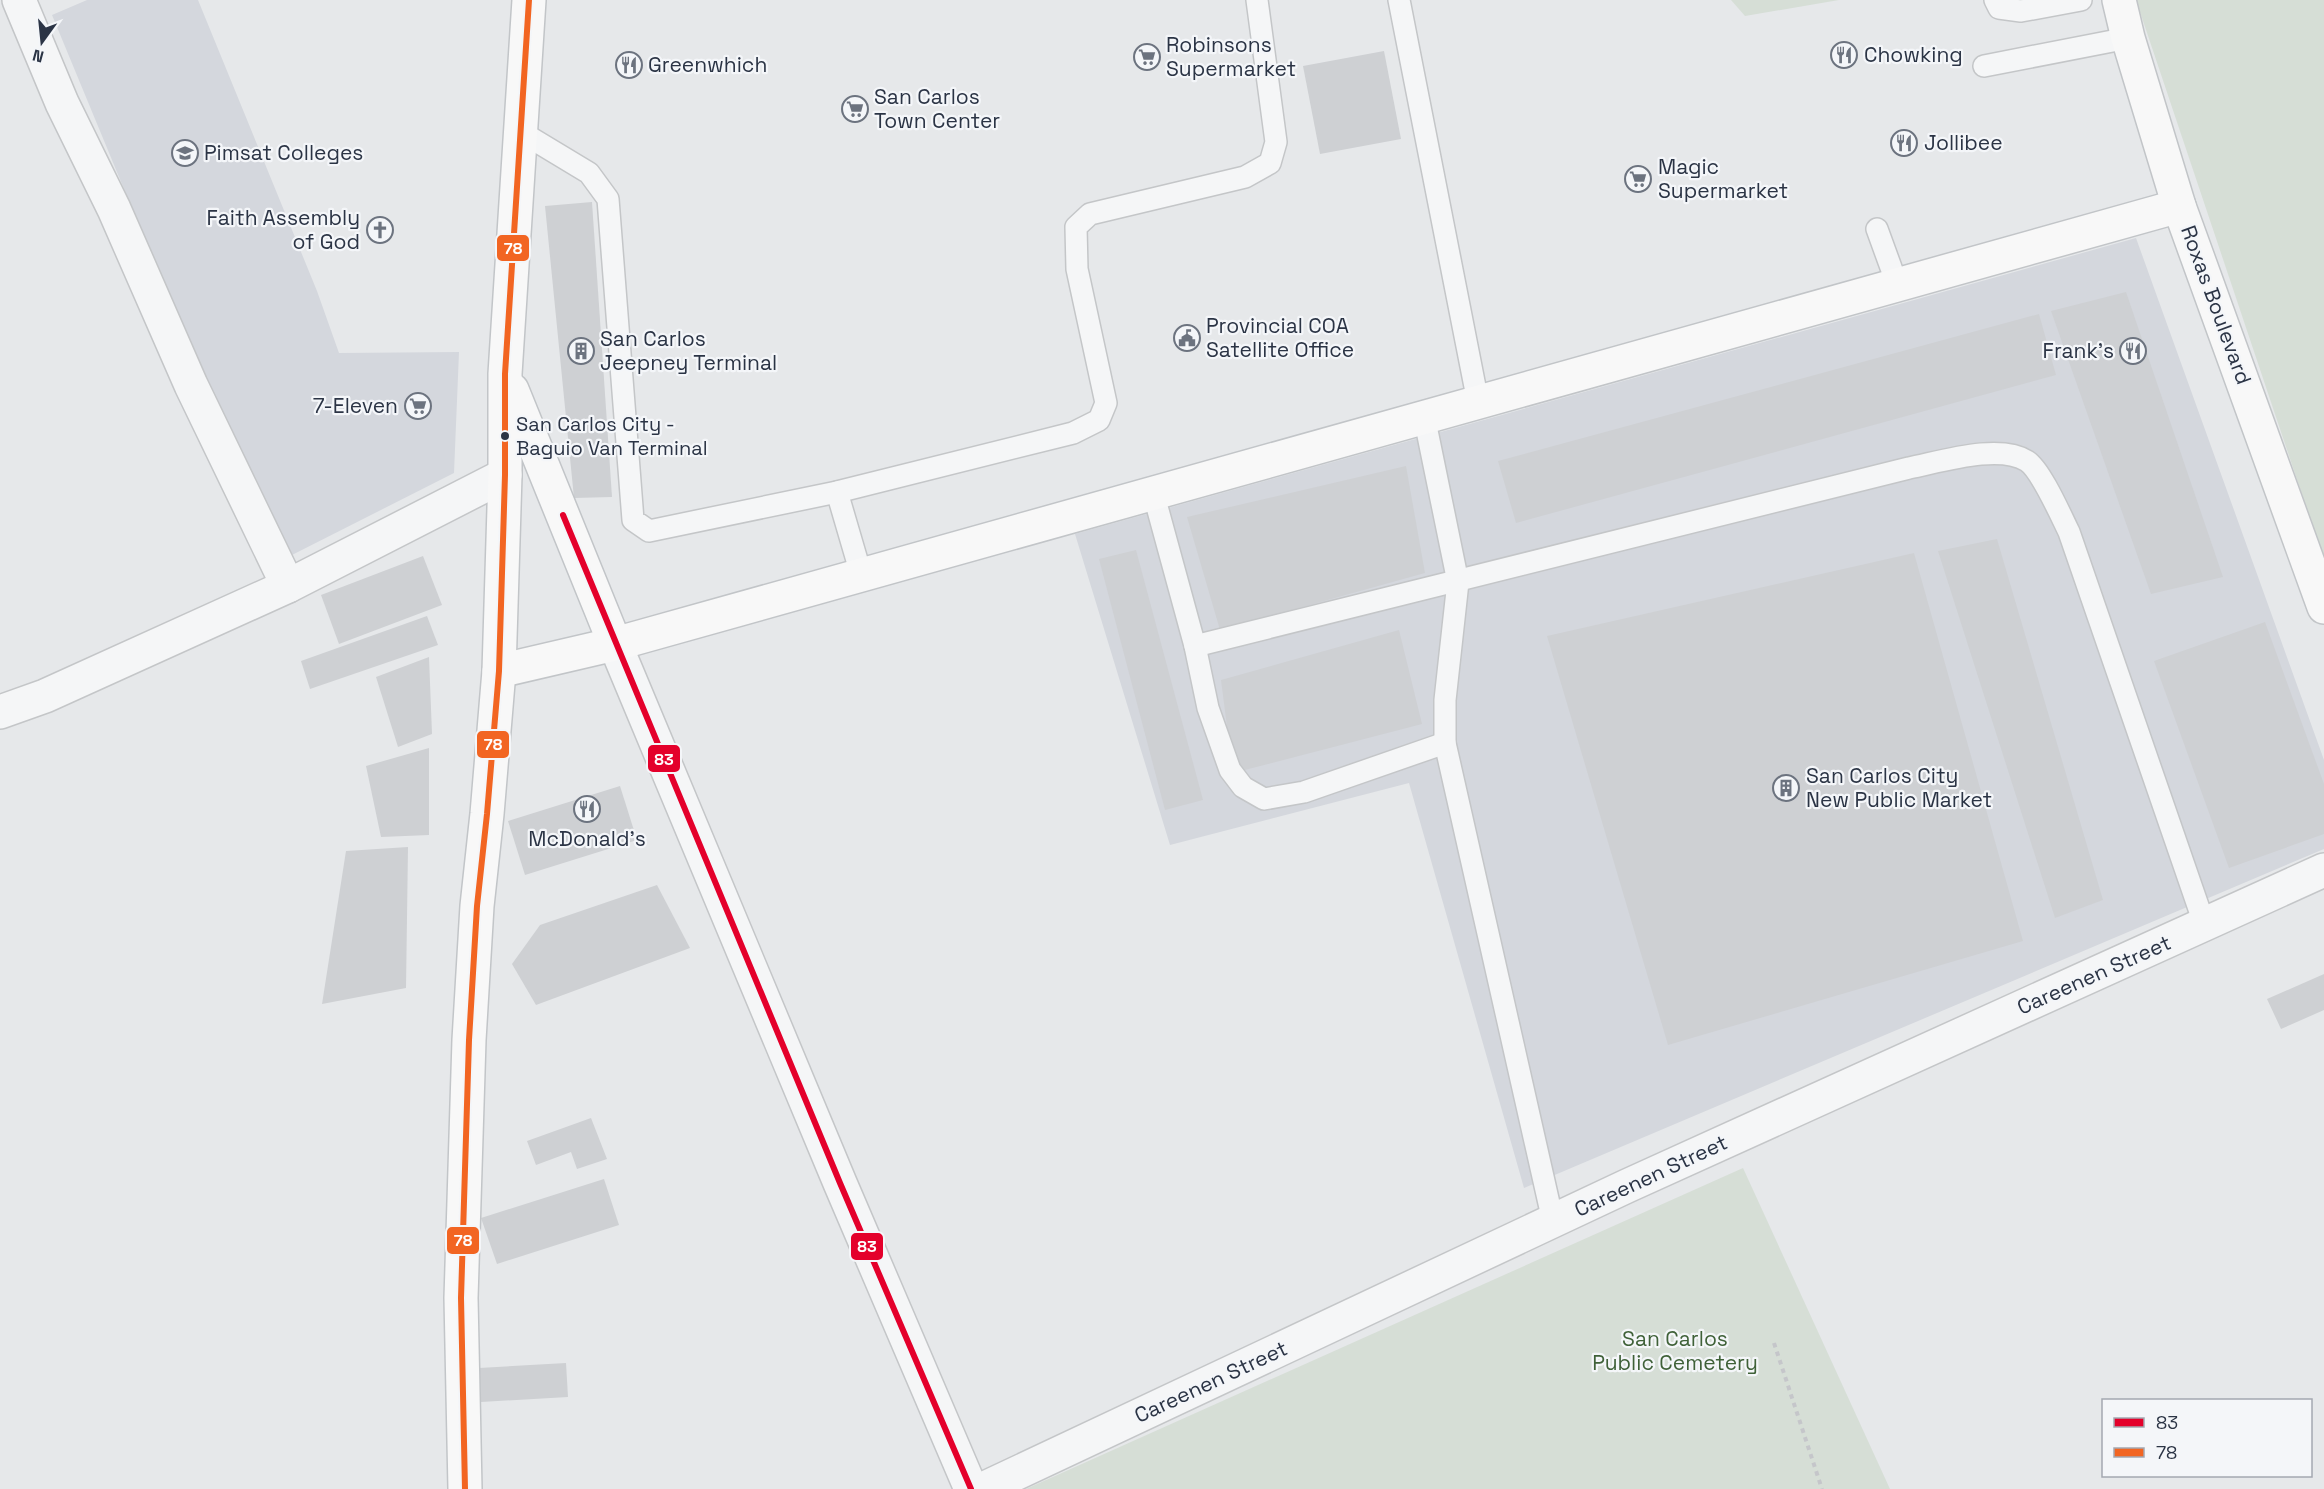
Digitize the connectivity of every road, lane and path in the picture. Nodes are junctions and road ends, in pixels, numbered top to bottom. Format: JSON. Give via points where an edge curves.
{"nodes":[{"id":1,"x":19,"y":0,"type":"edge"},
{"id":2,"x":529,"y":0,"type":"edge"},
{"id":3,"x":1257,"y":0,"type":"edge"},
{"id":4,"x":1399,"y":0,"type":"edge"},
{"id":5,"x":1995,"y":0,"type":"edge"},
{"id":6,"x":2081,"y":0,"type":"edge"},
{"id":7,"x":2119,"y":0,"type":"edge"},
{"id":8,"x":2128,"y":38,"type":"junction"},
{"id":9,"x":1984,"y":66,"type":"dead end"},
{"id":10,"x":521,"y":132,"type":"junction"},
{"id":11,"x":2180,"y":206,"type":"junction"},
{"id":12,"x":1877,"y":229,"type":"dead end"},
{"id":13,"x":1897,"y":284,"type":"junction"},
{"id":14,"x":505,"y":374,"type":"junction"},
{"id":15,"x":1478,"y":402,"type":"junction"},
{"id":16,"x":1424,"y":416,"type":"junction"},
{"id":17,"x":505,"y":475,"type":"junction"},
{"id":18,"x":837,"y":492,"type":"junction"},
{"id":19,"x":1153,"y":492,"type":"junction"},
{"id":20,"x":861,"y":574,"type":"junction"},
{"id":21,"x":1458,"y":582,"type":"junction"},
{"id":22,"x":288,"y":586,"type":"junction"},
{"id":23,"x":2324,"y":607,"type":"edge"},
{"id":24,"x":615,"y":644,"type":"junction"},
{"id":25,"x":1195,"y":646,"type":"junction"},
{"id":26,"x":499,"y":671,"type":"junction"},
{"id":27,"x":0,"y":712,"type":"edge"},
{"id":28,"x":1445,"y":743,"type":"junction"},
{"id":29,"x":2324,"y":870,"type":"edge"},
{"id":30,"x":2205,"y":926,"type":"junction"},
{"id":31,"x":1553,"y":1221,"type":"junction"},
{"id":32,"x":1774,"y":1342,"type":"dead end"},
{"id":33,"x":465,"y":1489,"type":"edge"},
{"id":34,"x":971,"y":1489,"type":"edge"},
{"id":35,"x":983,"y":1489,"type":"edge"},
{"id":36,"x":1822,"y":1489,"type":"edge"}],
"edges":[{"from":1,"to":22,"type":"street","via":[[191,385]]},
{"from":2,"to":10,"type":"main road"},
{"from":3,"to":18,"type":"lane","via":[[1276,142],[1270,163],[1245,177],[1090,214],[1076,228],[1077,268],[1106,403],[1099,420],[1073,433]]},
{"from":4,"to":15,"type":"lane"},
{"from":5,"to":6,"type":"lane","via":[[1999,8],[2021,11]]},
{"from":7,"to":8,"type":"main road","name":"Roxas Boulevard"},
{"from":8,"to":9,"type":"lane"},
{"from":8,"to":11,"type":"main road","name":"Roxas Boulevard"},
{"from":10,"to":14,"type":"main road"},
{"from":10,"to":18,"type":"lane","via":[[589,173],[608,200],[633,520],[649,531]]},
{"from":11,"to":13,"type":"main road"},
{"from":11,"to":23,"type":"main road","name":"Roxas Boulevard"},
{"from":12,"to":13,"type":"lane"},
{"from":13,"to":15,"type":"main road"},
{"from":14,"to":17,"type":"main road"},
{"from":14,"to":24,"type":"main road"},
{"from":15,"to":16,"type":"main road"},
{"from":16,"to":19,"type":"main road"},
{"from":16,"to":21,"type":"lane"},
{"from":17,"to":22,"type":"street"},
{"from":17,"to":26,"type":"main road"},
{"from":18,"to":20,"type":"lane"},
{"from":19,"to":20,"type":"main road"},
{"from":19,"to":25,"type":"lane"},
{"from":20,"to":24,"type":"main road"},
{"from":21,"to":25,"type":"lane"},
{"from":21,"to":28,"type":"lane","via":[[1444,700]]},
{"from":21,"to":30,"type":"lane","via":[[1909,468],[1983,454],[2005,454],[2028,461],[2069,532]]},
{"from":22,"to":27,"type":"street","via":[[45,696]]},
{"from":24,"to":26,"type":"main road"},
{"from":24,"to":34,"type":"street"},
{"from":25,"to":28,"type":"lane","via":[[1208,708],[1230,770],[1243,787],[1264,799],[1304,792]]},
{"from":26,"to":33,"type":"main road","via":[[469,1040],[461,1298]]},
{"from":28,"to":31,"type":"lane"},
{"from":29,"to":30,"type":"street","name":"Careenen Street"},
{"from":30,"to":31,"type":"street","name":"Careenen Street"},
{"from":31,"to":35,"type":"street","name":"Careenen Street"},
{"from":32,"to":36,"type":"path"}]}
